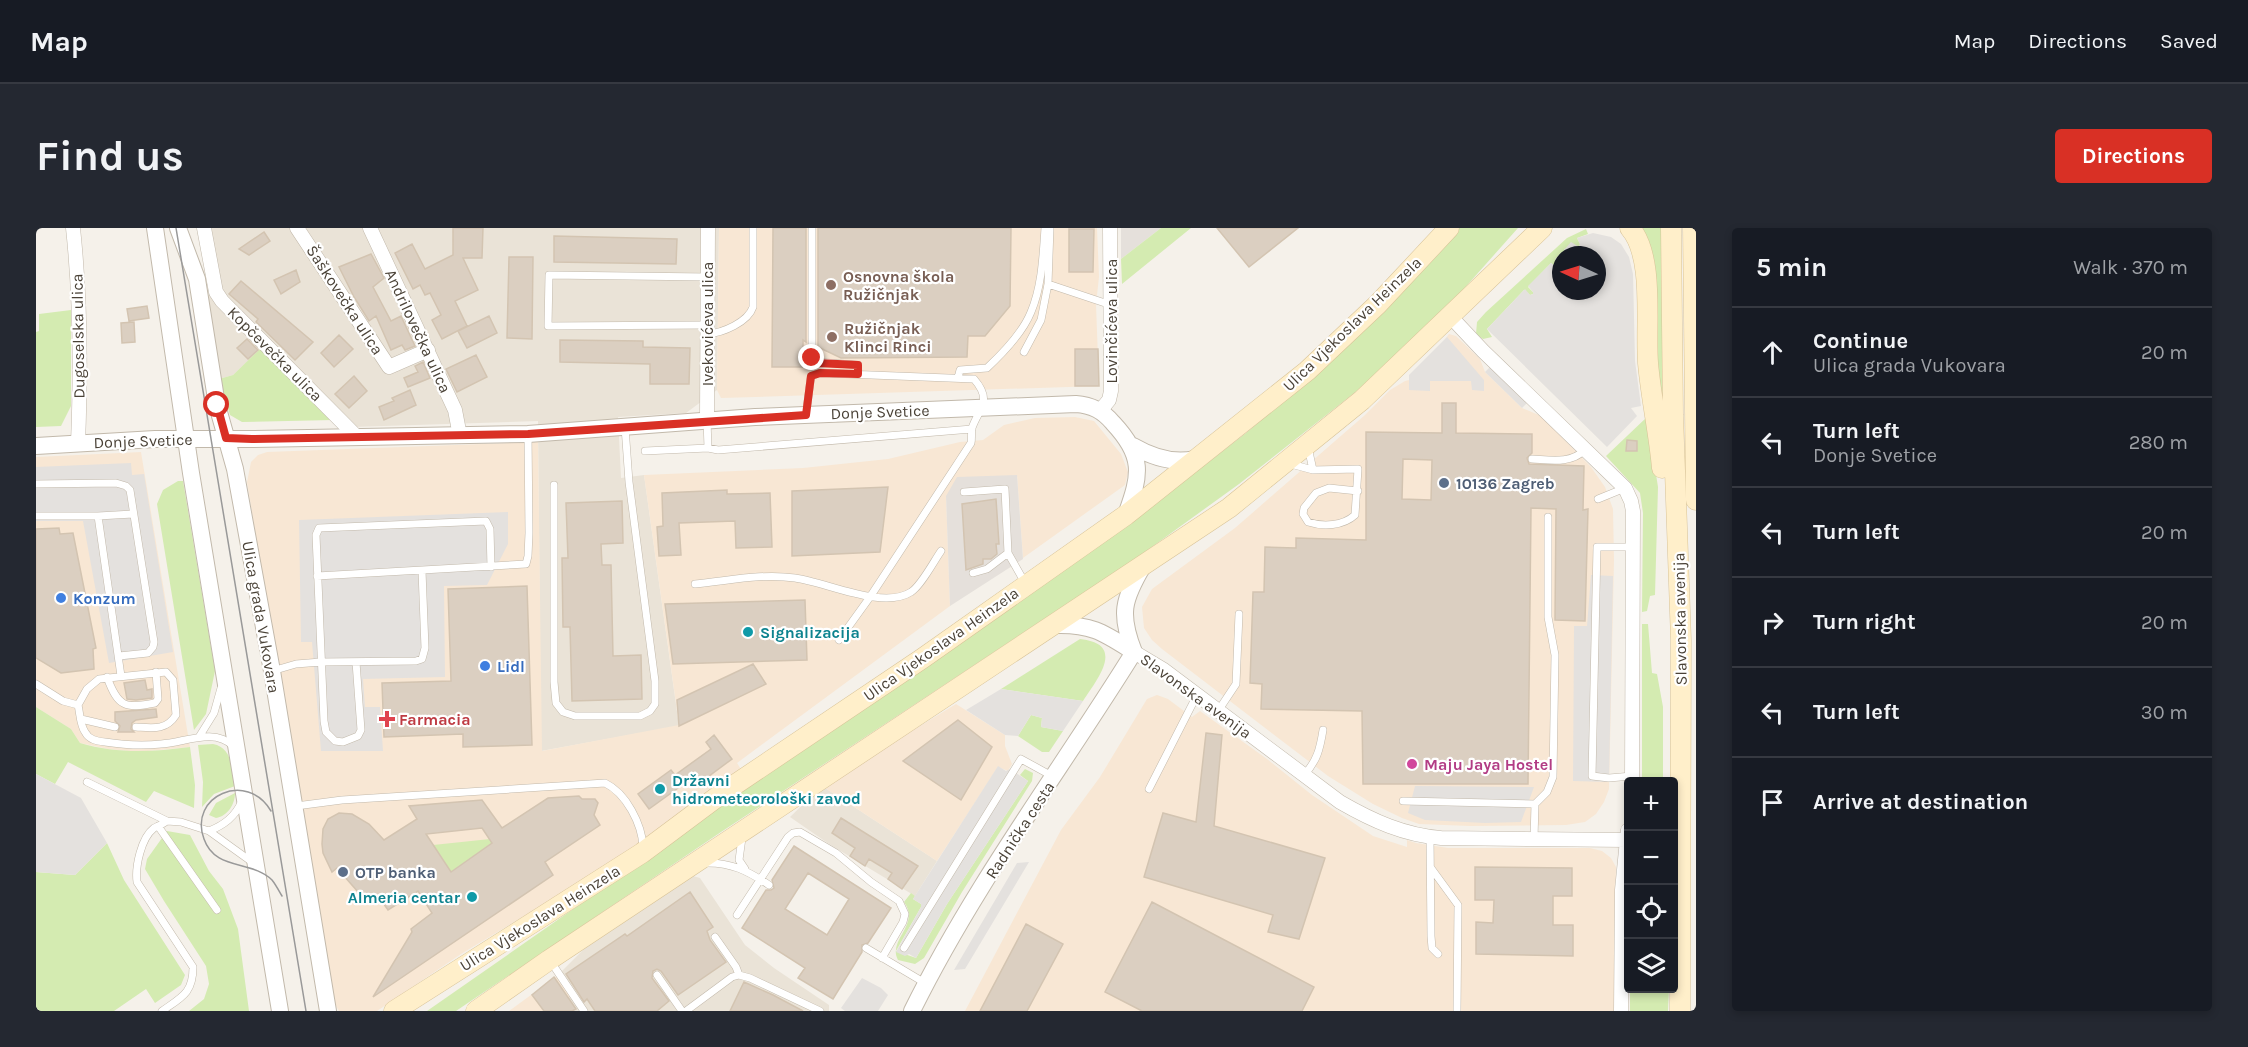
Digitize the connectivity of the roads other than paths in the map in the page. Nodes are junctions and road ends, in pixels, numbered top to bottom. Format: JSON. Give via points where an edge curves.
{"nodes":[{"id":1,"x":73,"y":228,"type":"edge"},
{"id":2,"x":155,"y":228,"type":"edge"},
{"id":3,"x":178,"y":228,"type":"edge"},
{"id":4,"x":204,"y":228,"type":"edge"},
{"id":5,"x":297,"y":228,"type":"edge"},
{"id":6,"x":370,"y":228,"type":"edge"},
{"id":7,"x":708,"y":228,"type":"edge"},
{"id":8,"x":753,"y":228,"type":"edge"},
{"id":9,"x":812,"y":228,"type":"edge"},
{"id":10,"x":1045,"y":228,"type":"edge"},
{"id":11,"x":1050,"y":228,"type":"edge"},
{"id":12,"x":1110,"y":228,"type":"edge"},
{"id":13,"x":1449,"y":228,"type":"edge"},
{"id":14,"x":1542,"y":228,"type":"edge"},
{"id":15,"x":1558,"y":228,"type":"edge"},
{"id":16,"x":1630,"y":228,"type":"edge"},
{"id":17,"x":1671,"y":228,"type":"edge"},
{"id":18,"x":1694,"y":228,"type":"edge"},
{"id":19,"x":1505,"y":265,"type":"junction"},
{"id":20,"x":707,"y":277,"type":"junction"},
{"id":21,"x":1048,"y":284,"type":"junction"},
{"id":22,"x":1111,"y":305,"type":"junction"},
{"id":23,"x":1451,"y":317,"type":"junction"},
{"id":24,"x":707,"y":329,"type":"junction"},
{"id":25,"x":428,"y":350,"type":"junction"},
{"id":26,"x":1024,"y":352,"type":"dead end"},
{"id":27,"x":858,"y":374,"type":"junction"},
{"id":28,"x":958,"y":378,"type":"junction"},
{"id":29,"x":983,"y":408,"type":"junction"},
{"id":30,"x":1101,"y":411,"type":"junction"},
{"id":31,"x":806,"y":415,"type":"junction"},
{"id":32,"x":707,"y":420,"type":"junction"},
{"id":33,"x":625,"y":427,"type":"junction"},
{"id":34,"x":972,"y":429,"type":"junction"},
{"id":35,"x":528,"y":434,"type":"junction"},
{"id":36,"x":356,"y":436,"type":"junction"},
{"id":37,"x":460,"y":436,"type":"junction"},
{"id":38,"x":226,"y":438,"type":"junction"},
{"id":39,"x":187,"y":439,"type":"junction"},
{"id":40,"x":78,"y":443,"type":"junction"},
{"id":41,"x":1308,"y":445,"type":"junction"},
{"id":42,"x":36,"y":446,"type":"edge"},
{"id":43,"x":1133,"y":446,"type":"junction"},
{"id":44,"x":708,"y":448,"type":"junction"},
{"id":45,"x":1585,"y":450,"type":"junction"},
{"id":46,"x":645,"y":451,"type":"dead end"},
{"id":47,"x":1195,"y":459,"type":"junction"},
{"id":48,"x":1532,"y":459,"type":"dead end"},
{"id":49,"x":1284,"y":463,"type":"junction"},
{"id":50,"x":1313,"y":470,"type":"junction"},
{"id":51,"x":36,"y":484,"type":"edge"},
{"id":52,"x":554,"y":485,"type":"dead end"},
{"id":53,"x":1625,"y":488,"type":"junction"},
{"id":54,"x":1358,"y":491,"type":"junction"},
{"id":55,"x":964,"y":492,"type":"dead end"},
{"id":56,"x":1598,"y":499,"type":"dead end"},
{"id":57,"x":1696,"y":500,"type":"edge"},
{"id":58,"x":133,"y":514,"type":"junction"},
{"id":59,"x":1126,"y":515,"type":"junction"},
{"id":60,"x":36,"y":516,"type":"edge"},
{"id":61,"x":98,"y":516,"type":"junction"},
{"id":62,"x":1548,"y":517,"type":"dead end"},
{"id":63,"x":1633,"y":547,"type":"junction"},
{"id":64,"x":940,"y":551,"type":"dead end"},
{"id":65,"x":1008,"y":553,"type":"junction"},
{"id":66,"x":1679,"y":553,"type":"junction"},
{"id":67,"x":1144,"y":565,"type":"junction"},
{"id":68,"x":491,"y":567,"type":"junction"},
{"id":69,"x":422,"y":571,"type":"junction"},
{"id":70,"x":973,"y":573,"type":"dead end"},
{"id":71,"x":317,"y":576,"type":"junction"},
{"id":72,"x":695,"y":584,"type":"dead end"},
{"id":73,"x":1027,"y":585,"type":"junction"},
{"id":74,"x":870,"y":597,"type":"junction"},
{"id":75,"x":1239,"y":614,"type":"dead end"},
{"id":76,"x":1056,"y":625,"type":"junction"},
{"id":77,"x":839,"y":640,"type":"dead end"},
{"id":78,"x":1134,"y":652,"type":"junction"},
{"id":79,"x":119,"y":656,"type":"junction"},
{"id":80,"x":321,"y":662,"type":"junction"},
{"id":81,"x":356,"y":662,"type":"junction"},
{"id":82,"x":272,"y":671,"type":"junction"},
{"id":83,"x":156,"y":672,"type":"junction"},
{"id":84,"x":121,"y":676,"type":"junction"},
{"id":85,"x":224,"y":676,"type":"junction"},
{"id":86,"x":107,"y":677,"type":"junction"},
{"id":87,"x":36,"y":684,"type":"edge"},
{"id":88,"x":1197,"y":695,"type":"junction"},
{"id":89,"x":78,"y":705,"type":"junction"},
{"id":90,"x":1218,"y":711,"type":"junction"},
{"id":91,"x":81,"y":719,"type":"junction"},
{"id":92,"x":115,"y":727,"type":"dead end"},
{"id":93,"x":136,"y":727,"type":"dead end"},
{"id":94,"x":1323,"y":730,"type":"dead end"},
{"id":95,"x":1682,"y":735,"type":"junction"},
{"id":96,"x":199,"y":737,"type":"junction"},
{"id":97,"x":237,"y":750,"type":"junction"},
{"id":98,"x":1304,"y":775,"type":"junction"},
{"id":99,"x":1054,"y":777,"type":"junction"},
{"id":100,"x":1632,"y":777,"type":"edge"},
{"id":101,"x":1672,"y":777,"type":"edge"},
{"id":102,"x":1624,"y":779,"type":"edge"},
{"id":103,"x":87,"y":782,"type":"dead end"},
{"id":104,"x":1149,"y":789,"type":"dead end"},
{"id":105,"x":244,"y":796,"type":"junction"},
{"id":106,"x":1403,"y":801,"type":"dead end"},
{"id":107,"x":1535,"y":804,"type":"junction"},
{"id":108,"x":293,"y":806,"type":"junction"},
{"id":109,"x":167,"y":821,"type":"junction"},
{"id":110,"x":158,"y":826,"type":"junction"},
{"id":111,"x":748,"y":827,"type":"junction"},
{"id":112,"x":208,"y":831,"type":"junction"},
{"id":113,"x":1624,"y":835,"type":"edge"},
{"id":114,"x":1430,"y":837,"type":"junction"},
{"id":115,"x":1534,"y":839,"type":"junction"},
{"id":116,"x":642,"y":853,"type":"junction"},
{"id":117,"x":255,"y":864,"type":"junction"},
{"id":118,"x":693,"y":864,"type":"junction"},
{"id":119,"x":1431,"y":868,"type":"junction"},
{"id":120,"x":745,"y":869,"type":"junction"},
{"id":121,"x":1624,"y":879,"type":"edge"},
{"id":122,"x":760,"y":880,"type":"junction"},
{"id":123,"x":769,"y":885,"type":"dead end"},
{"id":124,"x":217,"y":910,"type":"dead end"},
{"id":125,"x":737,"y":915,"type":"dead end"},
{"id":126,"x":715,"y":936,"type":"dead end"},
{"id":127,"x":866,"y":948,"type":"dead end"},
{"id":128,"x":904,"y":948,"type":"dead end"},
{"id":129,"x":1438,"y":954,"type":"dead end"},
{"id":130,"x":882,"y":958,"type":"junction"},
{"id":131,"x":549,"y":960,"type":"junction"},
{"id":132,"x":657,"y":975,"type":"dead end"},
{"id":133,"x":739,"y":975,"type":"junction"},
{"id":134,"x":925,"y":984,"type":"junction"},
{"id":135,"x":162,"y":1011,"type":"edge"},
{"id":136,"x":280,"y":1011,"type":"edge"},
{"id":137,"x":328,"y":1011,"type":"edge"},
{"id":138,"x":394,"y":1011,"type":"edge"},
{"id":139,"x":476,"y":1011,"type":"edge"},
{"id":140,"x":584,"y":1011,"type":"edge"},
{"id":141,"x":684,"y":1011,"type":"edge"},
{"id":142,"x":820,"y":1011,"type":"edge"},
{"id":143,"x":912,"y":1011,"type":"edge"},
{"id":144,"x":1457,"y":1011,"type":"edge"},
{"id":145,"x":1621,"y":1011,"type":"edge"},
{"id":146,"x":1680,"y":1011,"type":"edge"}],
"edges":[{"from":1,"to":40,"type":"street","name":"Dugoselska ulica","via":[[82,356]]},
{"from":2,"to":39,"type":"street"},
{"from":3,"to":38,"type":"street","name":"Ulica grada Vukovara","via":[[197,279]]},
{"from":4,"to":36,"type":"street","name":"Kopčevečka ulica","via":[[216,292],[222,301]]},
{"from":5,"to":25,"type":"street","name":"Šaškovečka ulica","via":[[389,367]]},
{"from":6,"to":25,"type":"street","name":"Andrilovečka ulica"},
{"from":7,"to":20,"type":"street","name":"Ivekovićeva ulica"},
{"from":8,"to":24,"type":"lane","via":[[751,312],[717,334]]},
{"from":9,"to":27,"type":"lane","via":[[812,358],[817,363],[858,365]]},
{"from":10,"to":28,"type":"lane","via":[[1041,275],[1031,314],[987,368],[960,370]]},
{"from":11,"to":21,"type":"lane"},
{"from":12,"to":22,"type":"street","name":"Lovinčićeva ulica"},
{"from":13,"to":47,"type":"main road","name":"Ulica Vjekoslava Heinzela","via":[[1378,304],[1307,371]]},
{"from":14,"to":19,"type":"main road"},
{"from":15,"to":19,"type":"main road","via":[[1530,255]]},
{"from":16,"to":66,"type":"main road","via":[[1644,259],[1648,363],[1667,504]]},
{"from":17,"to":66,"type":"main road","name":"Slavonska avenija","via":[[1672,415]]},
{"from":18,"to":57,"type":"main road"},
{"from":19,"to":23,"type":"main road"},
{"from":20,"to":24,"type":"street","name":"Ivekovićeva ulica"},
{"from":20,"to":24,"type":"lane","via":[[549,275],[548,326]]},
{"from":21,"to":22,"type":"lane"},
{"from":21,"to":26,"type":"lane","via":[[1041,320]]},
{"from":22,"to":30,"type":"street","name":"Lovinčićeva ulica","via":[[1111,391]]},
{"from":23,"to":41,"type":"main road"},
{"from":23,"to":45,"type":"street"},
{"from":24,"to":32,"type":"street","name":"Ivekovićeva ulica"},
{"from":25,"to":37,"type":"street","name":"Andrilovečka ulica","via":[[455,410]]},
{"from":27,"to":28,"type":"lane"},
{"from":27,"to":31,"type":"lane","via":[[811,376]]},
{"from":28,"to":29,"type":"lane","via":[[976,382],[983,393]]},
{"from":29,"to":30,"type":"street","name":"Donje Svetice","via":[[1076,404]]},
{"from":29,"to":31,"type":"street","name":"Donje Svetice"},
{"from":29,"to":34,"type":"lane"},
{"from":30,"to":43,"type":"street"},
{"from":31,"to":32,"type":"street","name":"Donje Svetice"},
{"from":32,"to":33,"type":"street","name":"Donje Svetice"},
{"from":32,"to":44,"type":"lane"},
{"from":33,"to":35,"type":"street","name":"Donje Svetice"},
{"from":33,"to":52,"type":"lane","via":[[655,681],[655,704],[640,716],[575,716],[563,712],[556,703]]},
{"from":34,"to":44,"type":"lane"},
{"from":34,"to":74,"type":"lane","via":[[971,443]]},
{"from":35,"to":37,"type":"street","name":"Donje Svetice"},
{"from":35,"to":68,"type":"lane","via":[[527,561],[519,566]]},
{"from":36,"to":37,"type":"street","name":"Donje Svetice"},
{"from":36,"to":38,"type":"street","name":"Donje Svetice"},
{"from":38,"to":39,"type":"street","name":"Donje Svetice"},
{"from":38,"to":82,"type":"street","name":"Ulica grada Vukovara"},
{"from":39,"to":40,"type":"street","name":"Donje Svetice"},
{"from":39,"to":85,"type":"street"},
{"from":40,"to":42,"type":"street","name":"Donje Svetice"},
{"from":41,"to":49,"type":"main road"},
{"from":41,"to":50,"type":"lane"},
{"from":43,"to":47,"type":"street","via":[[1165,459]]},
{"from":43,"to":59,"type":"street","via":[[1137,470]]},
{"from":44,"to":46,"type":"lane"},
{"from":45,"to":48,"type":"lane","via":[[1576,458],[1565,460]]},
{"from":45,"to":53,"type":"street"},
{"from":47,"to":59,"type":"main road","name":"Ulica Vjekoslava Heinzela"},
{"from":49,"to":50,"type":"lane"},
{"from":49,"to":67,"type":"main road","via":[[1229,508]]},
{"from":50,"to":54,"type":"lane","via":[[1358,469]]},
{"from":51,"to":58,"type":"lane","via":[[122,484],[130,490]]},
{"from":53,"to":56,"type":"lane"},
{"from":53,"to":63,"type":"street","via":[[1633,511]]},
{"from":54,"to":54,"type":"lane","via":[[1355,515],[1350,520],[1318,525],[1308,522],[1304,508],[1316,493],[1329,488]]},
{"from":55,"to":65,"type":"lane","via":[[1005,489]]},
{"from":58,"to":61,"type":"lane"},
{"from":58,"to":79,"type":"lane","via":[[154,642],[148,653]]},
{"from":59,"to":73,"type":"main road","name":"Ulica Vjekoslava Heinzela"},
{"from":60,"to":61,"type":"lane"},
{"from":61,"to":79,"type":"lane"},
{"from":62,"to":107,"type":"lane","via":[[1548,617],[1555,655],[1553,777],[1547,792]]},
{"from":63,"to":100,"type":"street"},
{"from":63,"to":102,"type":"lane","via":[[1597,547],[1592,776]]},
{"from":64,"to":74,"type":"lane","via":[[913,591],[898,597]]},
{"from":65,"to":70,"type":"lane","via":[[987,569]]},
{"from":65,"to":73,"type":"lane"},
{"from":66,"to":95,"type":"main road","name":"Slavonska avenija"},
{"from":67,"to":76,"type":"main road"},
{"from":67,"to":78,"type":"street","via":[[1124,605],[1125,626]]},
{"from":68,"to":69,"type":"lane"},
{"from":68,"to":71,"type":"lane","via":[[490,529],[486,521],[334,526],[316,531]]},
{"from":69,"to":71,"type":"lane"},
{"from":69,"to":81,"type":"lane","via":[[422,659]]},
{"from":71,"to":80,"type":"lane"},
{"from":72,"to":74,"type":"lane","via":[[776,575]]},
{"from":73,"to":116,"type":"main road","name":"Ulica Vjekoslava Heinzela"},
{"from":74,"to":77,"type":"lane"},
{"from":75,"to":90,"type":"lane","via":[[1236,684]]},
{"from":76,"to":78,"type":"street","via":[[1092,628]]},
{"from":76,"to":111,"type":"main road"},
{"from":78,"to":88,"type":"street","name":"Slavonska avenija"},
{"from":78,"to":99,"type":"street","name":"Radnička cesta"},
{"from":79,"to":84,"type":"lane"},
{"from":80,"to":81,"type":"lane"},
{"from":80,"to":81,"type":"lane","via":[[326,732],[335,741],[343,742],[358,736],[361,730]]},
{"from":80,"to":82,"type":"lane"},
{"from":82,"to":108,"type":"street","name":"Ulica grada Vukovara"},
{"from":83,"to":84,"type":"lane"},
{"from":83,"to":86,"type":"lane","via":[[158,699],[133,707],[122,702]]},
{"from":83,"to":93,"type":"lane","via":[[166,672],[174,680],[176,716],[161,728]]},
{"from":84,"to":86,"type":"lane"},
{"from":85,"to":96,"type":"lane","via":[[214,713]]},
{"from":85,"to":97,"type":"street"},
{"from":86,"to":89,"type":"lane","via":[[87,689]]},
{"from":87,"to":89,"type":"lane","via":[[63,701]]},
{"from":88,"to":90,"type":"street","name":"Slavonska avenija"},
{"from":88,"to":104,"type":"lane"},
{"from":89,"to":91,"type":"lane"},
{"from":90,"to":98,"type":"street","name":"Slavonska avenija"},
{"from":91,"to":92,"type":"lane"},
{"from":91,"to":96,"type":"lane","via":[[88,736],[109,743],[164,744]]},
{"from":94,"to":98,"type":"lane","via":[[1314,764]]},
{"from":95,"to":101,"type":"main road"},
{"from":95,"to":146,"type":"main road","name":"Slavonska avenija"},
{"from":96,"to":97,"type":"lane","via":[[220,738]]},
{"from":97,"to":105,"type":"street"},
{"from":98,"to":114,"type":"street","name":"Slavonska avenija","via":[[1369,819]]},
{"from":99,"to":128,"type":"lane","via":[[1021,759]]},
{"from":99,"to":134,"type":"street","name":"Radnička cesta"},
{"from":103,"to":109,"type":"lane"},
{"from":105,"to":112,"type":"lane","via":[[232,817]]},
{"from":105,"to":117,"type":"street"},
{"from":106,"to":107,"type":"lane"},
{"from":107,"to":115,"type":"lane"},
{"from":108,"to":116,"type":"lane","via":[[605,783],[617,790],[635,819]]},
{"from":108,"to":137,"type":"street","name":"Ulica grada Vukovara"},
{"from":109,"to":110,"type":"lane"},
{"from":109,"to":112,"type":"lane"},
{"from":110,"to":124,"type":"lane"},
{"from":110,"to":135,"type":"lane","via":[[141,850],[137,882],[193,967],[193,982],[185,995]]},
{"from":111,"to":118,"type":"main road"},
{"from":111,"to":120,"type":"lane","via":[[739,850],[739,860]]},
{"from":112,"to":117,"type":"lane"},
{"from":113,"to":115,"type":"street","name":"Slavonska avenija"},
{"from":114,"to":115,"type":"street","name":"Slavonska avenija"},
{"from":114,"to":119,"type":"lane"},
{"from":116,"to":138,"type":"main road","name":"Ulica Vjekoslava Heinzela"},
{"from":117,"to":136,"type":"street"},
{"from":118,"to":120,"type":"lane","via":[[715,862]]},
{"from":118,"to":131,"type":"main road"},
{"from":119,"to":129,"type":"lane","via":[[1432,948]]},
{"from":119,"to":144,"type":"lane","via":[[1458,905]]},
{"from":120,"to":122,"type":"lane"},
{"from":121,"to":145,"type":"street","name":"Slavonska avenija"},
{"from":122,"to":123,"type":"lane"},
{"from":122,"to":125,"type":"lane"},
{"from":122,"to":130,"type":"lane","via":[[793,832],[816,840],[896,899],[903,909],[903,922]]},
{"from":126,"to":133,"type":"lane"},
{"from":127,"to":130,"type":"lane"},
{"from":130,"to":134,"type":"lane"},
{"from":131,"to":139,"type":"main road"},
{"from":131,"to":140,"type":"lane"},
{"from":132,"to":141,"type":"lane"},
{"from":133,"to":141,"type":"lane"},
{"from":133,"to":142,"type":"lane"},
{"from":134,"to":143,"type":"street","name":"Radnička cesta"}]}
